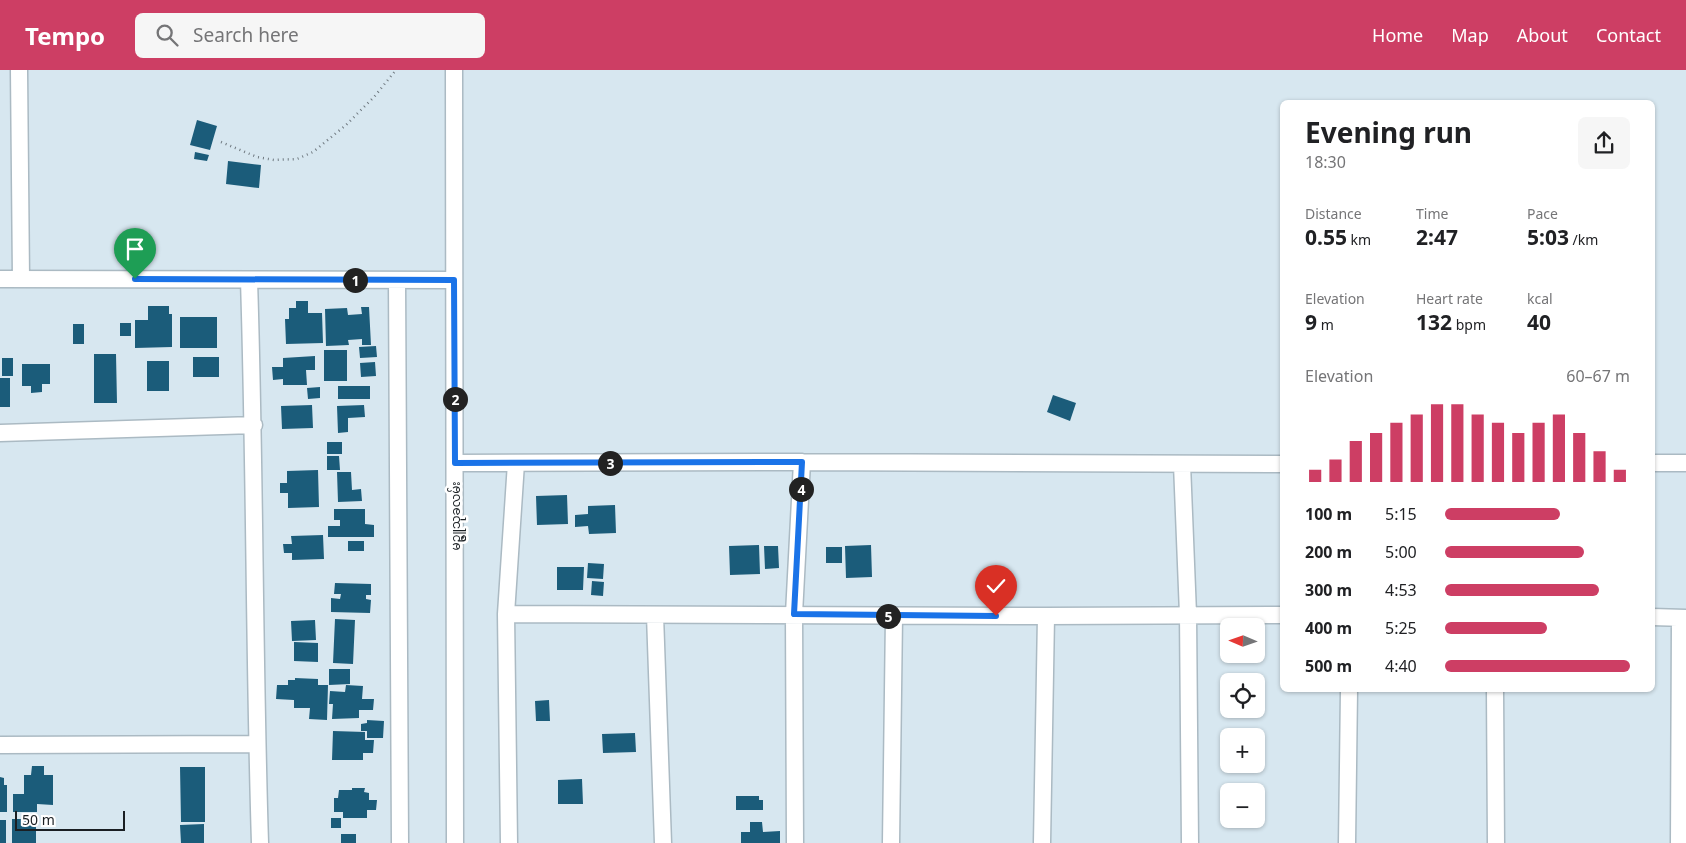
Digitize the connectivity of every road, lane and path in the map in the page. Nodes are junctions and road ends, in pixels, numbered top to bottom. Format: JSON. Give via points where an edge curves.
{"nodes":[{"id":1,"x":19,"y":70,"type":"edge"},
{"id":2,"x":396,"y":70,"type":"edge"},
{"id":3,"x":454,"y":70,"type":"edge"},
{"id":4,"x":221,"y":142,"type":"dead end"},
{"id":5,"x":0,"y":279,"type":"edge"},
{"id":6,"x":21,"y":279,"type":"junction"},
{"id":7,"x":249,"y":280,"type":"junction"},
{"id":8,"x":397,"y":280,"type":"junction"},
{"id":9,"x":454,"y":280,"type":"junction"},
{"id":10,"x":254,"y":425,"type":"junction"},
{"id":11,"x":0,"y":433,"type":"edge"},
{"id":12,"x":802,"y":462,"type":"junction"},
{"id":13,"x":455,"y":463,"type":"junction"},
{"id":14,"x":516,"y":463,"type":"junction"},
{"id":15,"x":1655,"y":463,"type":"edge"},
{"id":16,"x":1686,"y":463,"type":"edge"},
{"id":17,"x":1182,"y":464,"type":"junction"},
{"id":18,"x":1280,"y":464,"type":"edge"},
{"id":19,"x":506,"y":614,"type":"junction"},
{"id":20,"x":794,"y":614,"type":"junction"},
{"id":21,"x":1188,"y":614,"type":"junction"},
{"id":22,"x":655,"y":615,"type":"junction"},
{"id":23,"x":1280,"y":615,"type":"edge"},
{"id":24,"x":894,"y":616,"type":"junction"},
{"id":25,"x":1046,"y":616,"type":"junction"},
{"id":26,"x":1655,"y":617,"type":"edge"},
{"id":27,"x":1683,"y":618,"type":"edge"},
{"id":28,"x":1349,"y":692,"type":"edge"},
{"id":29,"x":1494,"y":692,"type":"edge"},
{"id":30,"x":257,"y":744,"type":"junction"},
{"id":31,"x":0,"y":745,"type":"edge"},
{"id":32,"x":260,"y":843,"type":"edge"},
{"id":33,"x":400,"y":843,"type":"edge"},
{"id":34,"x":455,"y":843,"type":"edge"},
{"id":35,"x":509,"y":843,"type":"edge"},
{"id":36,"x":663,"y":843,"type":"edge"},
{"id":37,"x":795,"y":843,"type":"edge"},
{"id":38,"x":891,"y":843,"type":"edge"},
{"id":39,"x":1042,"y":843,"type":"edge"},
{"id":40,"x":1190,"y":843,"type":"edge"},
{"id":41,"x":1347,"y":843,"type":"edge"},
{"id":42,"x":1496,"y":843,"type":"edge"},
{"id":43,"x":1679,"y":843,"type":"edge"}],
"edges":[{"from":1,"to":6,"type":"street"},
{"from":2,"to":4,"type":"path","via":[[346,125],[313,152],[297,159],[258,157]]},
{"from":3,"to":9,"type":"street","name":"မဥ္ဇူသုခလမ်း"},
{"from":5,"to":6,"type":"street"},
{"from":6,"to":7,"type":"street"},
{"from":7,"to":8,"type":"street"},
{"from":7,"to":10,"type":"street"},
{"from":8,"to":9,"type":"street"},
{"from":8,"to":33,"type":"street"},
{"from":9,"to":13,"type":"street","name":"မဥ္ဇူသုခလမ်း"},
{"from":10,"to":11,"type":"street"},
{"from":10,"to":30,"type":"street"},
{"from":12,"to":14,"type":"street"},
{"from":12,"to":17,"type":"street"},
{"from":12,"to":20,"type":"street"},
{"from":13,"to":14,"type":"street"},
{"from":13,"to":34,"type":"street","name":"မဥ္ဇူသုခလမ်း"},
{"from":14,"to":19,"type":"street"},
{"from":15,"to":16,"type":"street"},
{"from":17,"to":18,"type":"street"},
{"from":17,"to":21,"type":"street"},
{"from":19,"to":22,"type":"street"},
{"from":19,"to":35,"type":"street"},
{"from":20,"to":22,"type":"street"},
{"from":20,"to":24,"type":"street"},
{"from":20,"to":37,"type":"street"},
{"from":21,"to":23,"type":"street"},
{"from":21,"to":25,"type":"street"},
{"from":21,"to":40,"type":"street"},
{"from":22,"to":36,"type":"street"},
{"from":24,"to":25,"type":"street"},
{"from":24,"to":38,"type":"street"},
{"from":25,"to":39,"type":"street"},
{"from":26,"to":27,"type":"street"},
{"from":27,"to":43,"type":"street"},
{"from":28,"to":41,"type":"street"},
{"from":29,"to":42,"type":"street"},
{"from":30,"to":31,"type":"street"},
{"from":30,"to":32,"type":"street"}]}
